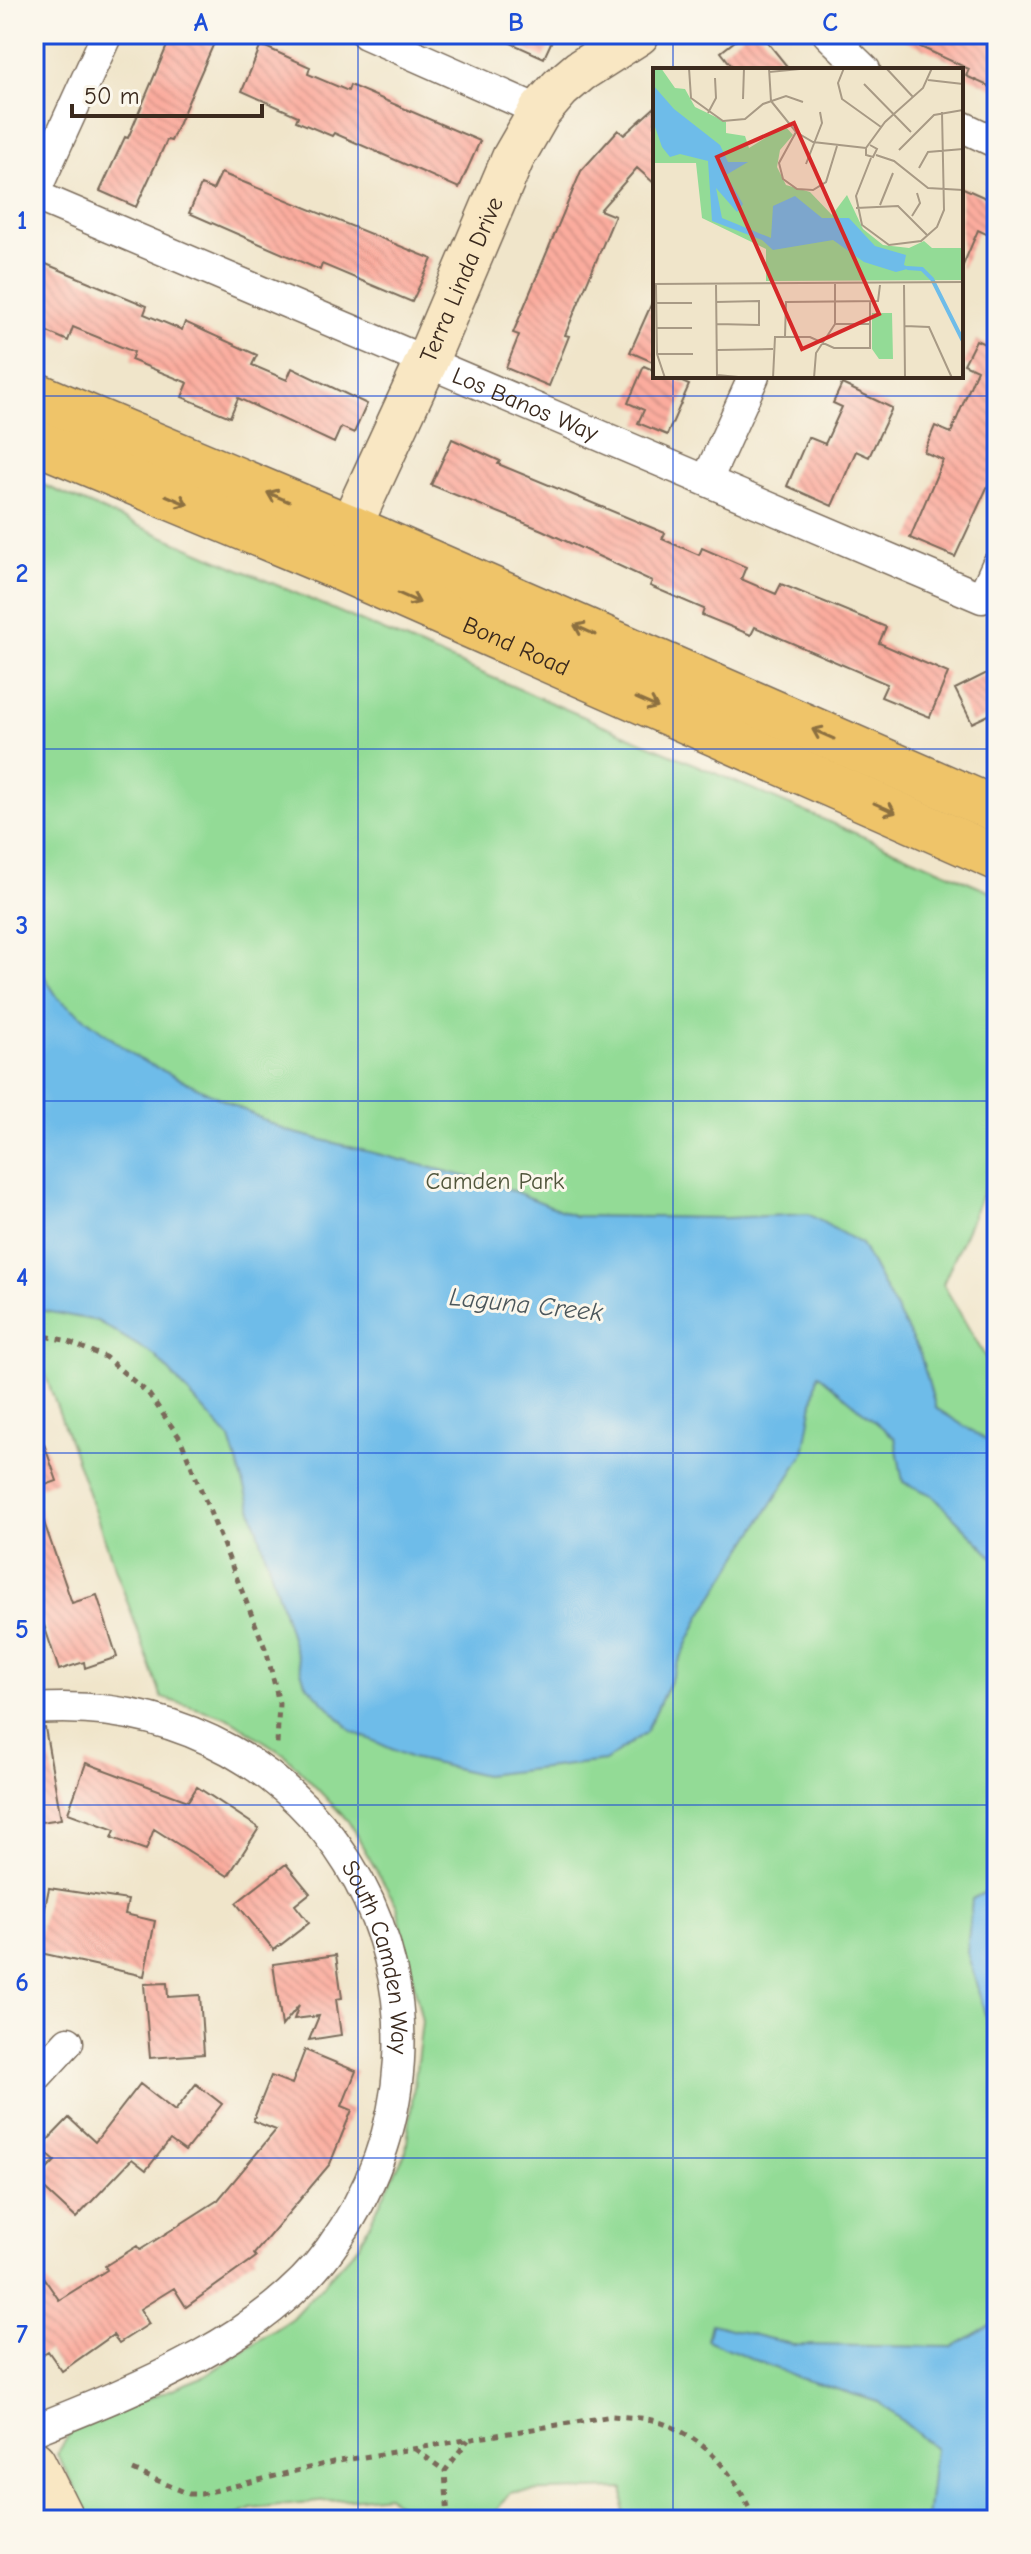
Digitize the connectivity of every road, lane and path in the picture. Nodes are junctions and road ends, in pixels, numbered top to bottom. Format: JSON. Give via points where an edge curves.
{"nodes":[{"id":1,"x":107,"y":34,"type":"edge"},
{"id":2,"x":366,"y":34,"type":"edge"},
{"id":3,"x":638,"y":34,"type":"edge"},
{"id":4,"x":828,"y":34,"type":"edge"},
{"id":5,"x":863,"y":68,"type":"edge"},
{"id":6,"x":540,"y":111,"type":"junction"},
{"id":7,"x":963,"y":127,"type":"edge"},
{"id":8,"x":997,"y":143,"type":"edge"},
{"id":9,"x":34,"y":195,"type":"edge"},
{"id":10,"x":425,"y":365,"type":"junction"},
{"id":11,"x":753,"y":378,"type":"edge"},
{"id":12,"x":34,"y":394,"type":"edge"},
{"id":13,"x":34,"y":441,"type":"edge"},
{"id":14,"x":707,"y":480,"type":"junction"},
{"id":15,"x":344,"y":547,"type":"junction"},
{"id":16,"x":997,"y":565,"type":"edge"},
{"id":17,"x":997,"y":810,"type":"edge"},
{"id":18,"x":997,"y":858,"type":"edge"},
{"id":19,"x":34,"y":1334,"type":"edge"},
{"id":20,"x":34,"y":1709,"type":"edge"},
{"id":21,"x":277,"y":1744,"type":"dead end"},
{"id":22,"x":68,"y":2042,"type":"dead end"},
{"id":23,"x":34,"y":2079,"type":"edge"},
{"id":24,"x":34,"y":2430,"type":"edge"},
{"id":25,"x":468,"y":2439,"type":"junction"},
{"id":26,"x":414,"y":2448,"type":"junction"},
{"id":27,"x":34,"y":2462,"type":"edge"},
{"id":28,"x":133,"y":2470,"type":"dead end"},
{"id":29,"x":445,"y":2471,"type":"junction"},
{"id":30,"x":63,"y":2520,"type":"edge"},
{"id":31,"x":448,"y":2520,"type":"edge"},
{"id":32,"x":755,"y":2520,"type":"edge"}],
"edges":[{"from":1,"to":9,"type":"street"},
{"from":2,"to":6,"type":"street"},
{"from":3,"to":6,"type":"street","name":"Terra Linda Drive","via":[[580,71]]},
{"from":4,"to":5,"type":"street"},
{"from":6,"to":10,"type":"street","name":"Terra Linda Drive","via":[[513,158]]},
{"from":7,"to":8,"type":"street"},
{"from":9,"to":10,"type":"street","name":"Los Banos Way"},
{"from":10,"to":14,"type":"street","name":"Los Banos Way"},
{"from":10,"to":15,"type":"street","name":"Terra Linda Drive"},
{"from":11,"to":14,"type":"street"},
{"from":15,"to":12,"type":"main road","name":"Bond Road","one_way":true},
{"from":13,"to":15,"type":"main road","name":"Bond Road","one_way":true},
{"from":14,"to":16,"type":"street","name":"Los Banos Way","via":[[982,598]]},
{"from":17,"to":15,"type":"main road","name":"Bond Road","one_way":true},
{"from":15,"to":18,"type":"main road","name":"Bond Road","one_way":true},
{"from":19,"to":21,"type":"path","via":[[105,1357],[148,1393],[180,1438],[267,1653],[279,1703]]},
{"from":20,"to":24,"type":"street","name":"South Camden Way","via":[[89,1708],[174,1725],[253,1764],[298,1801],[336,1845],[369,1901],[391,1960],[401,2044],[396,2100],[381,2155],[344,2229],[307,2276],[235,2336]]},
{"from":22,"to":23,"type":"street"},
{"from":25,"to":26,"type":"path"},
{"from":25,"to":29,"type":"path"},
{"from":25,"to":32,"type":"path","via":[[612,2416],[656,2421],[704,2446],[738,2481]]},
{"from":26,"to":28,"type":"path","via":[[201,2494]]},
{"from":26,"to":29,"type":"path"},
{"from":27,"to":30,"type":"street"},
{"from":29,"to":31,"type":"path"}]}
